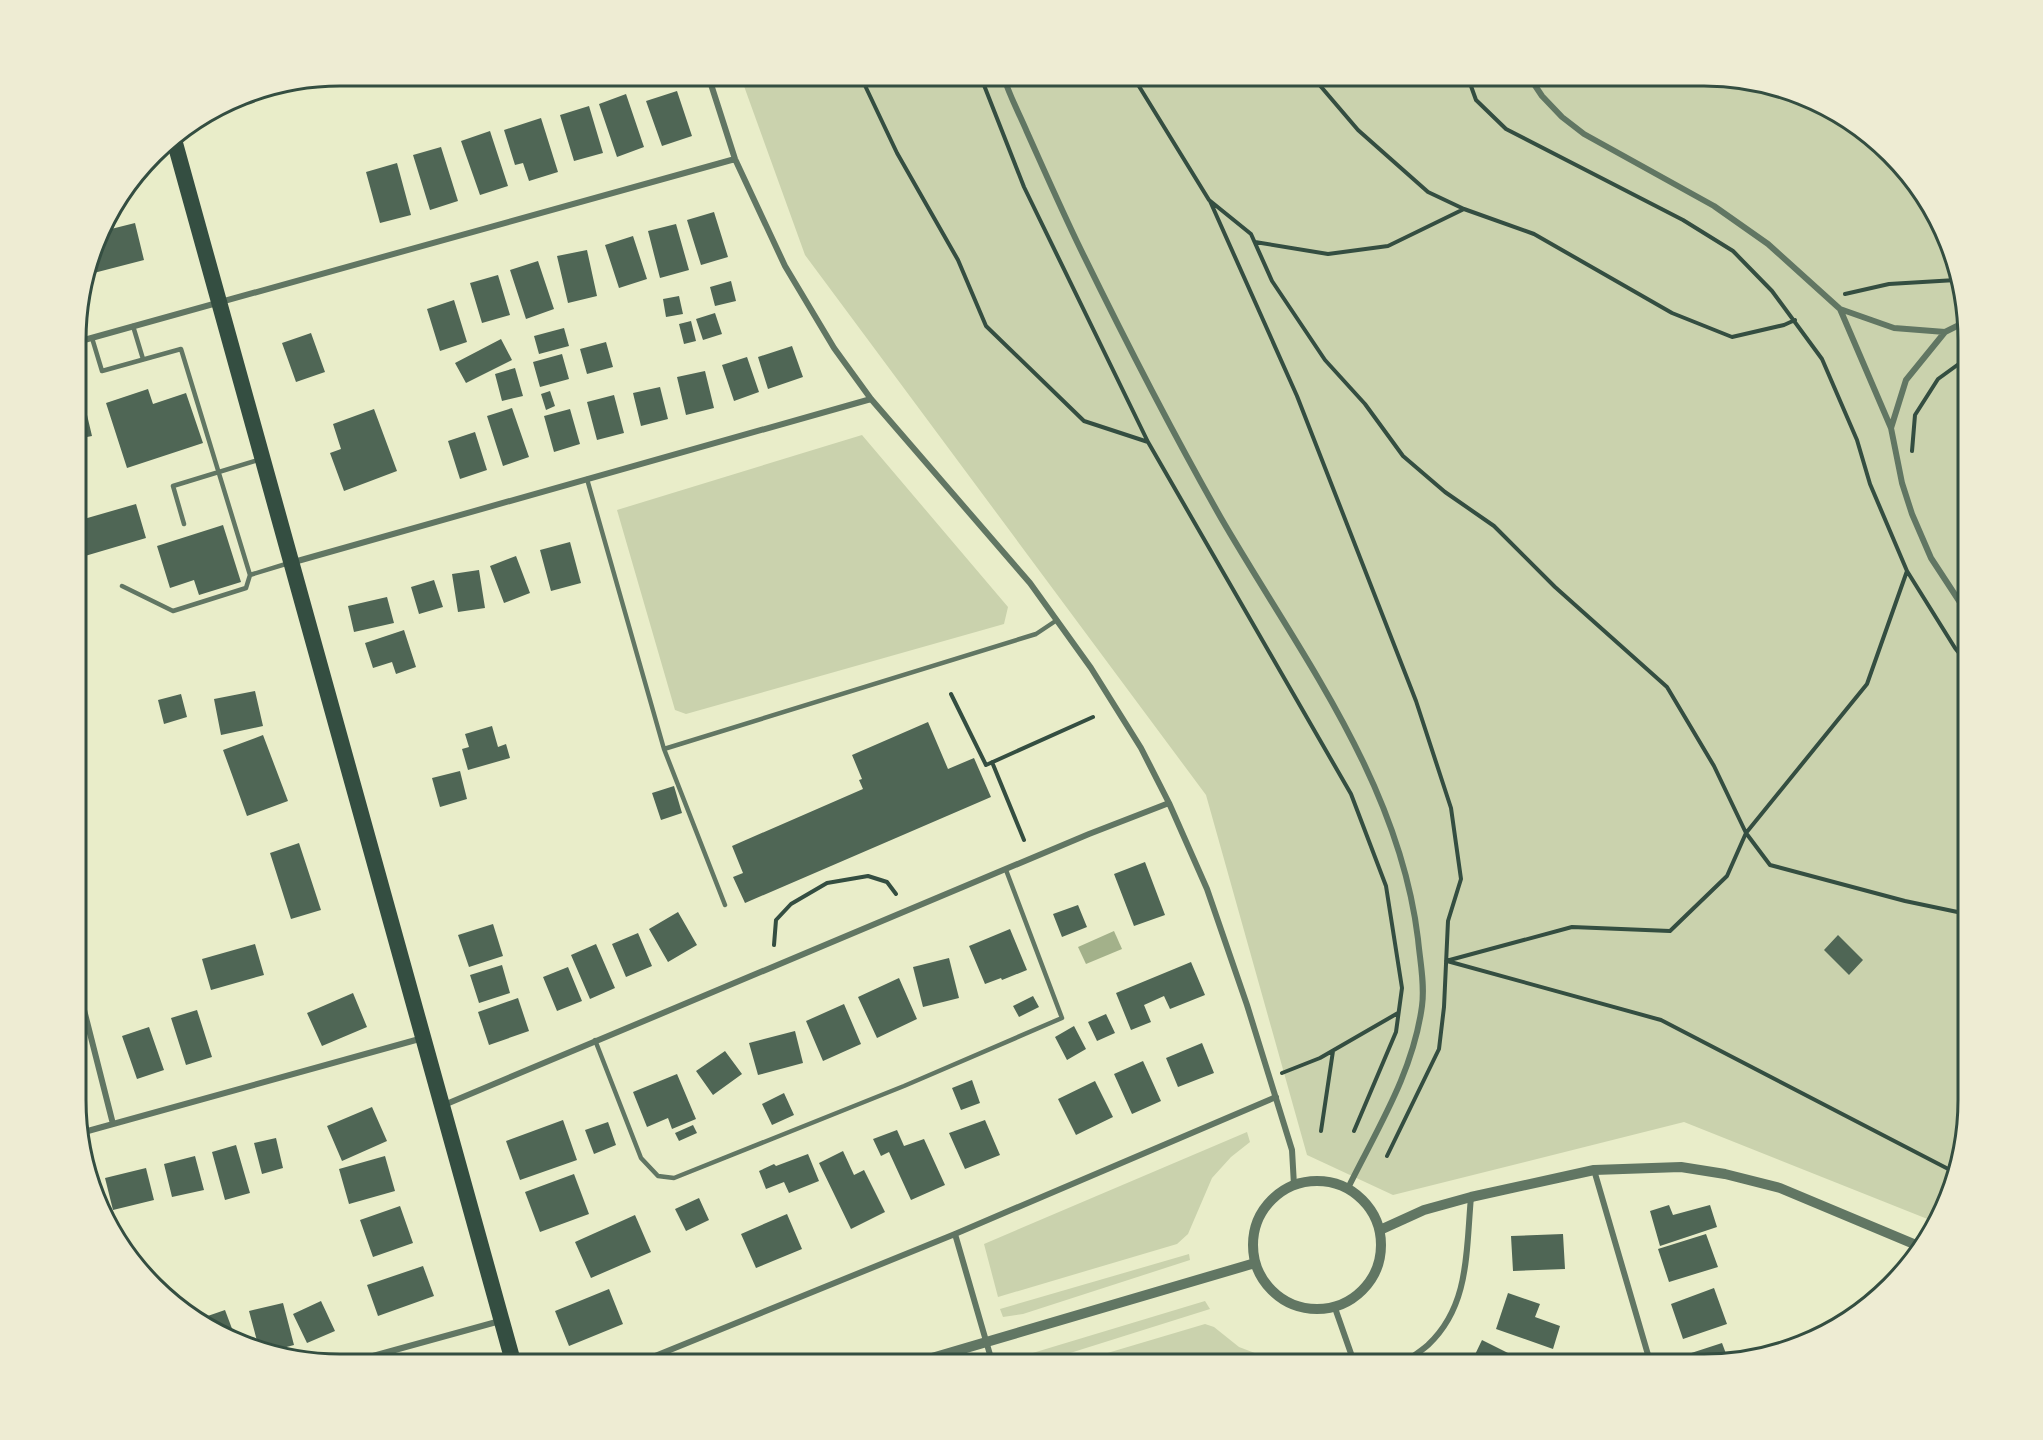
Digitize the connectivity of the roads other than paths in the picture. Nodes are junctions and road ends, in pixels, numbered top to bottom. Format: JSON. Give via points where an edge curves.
{"nodes":[{"id":1,"x":712,"y":86,"type":"edge"},
{"id":2,"x":1008,"y":86,"type":"edge"},
{"id":3,"x":1535,"y":86,"type":"edge"},
{"id":4,"x":176,"y":145,"type":"edge"},
{"id":5,"x":735,"y":159,"type":"junction"},
{"id":6,"x":220,"y":302,"type":"junction"},
{"id":7,"x":1840,"y":309,"type":"junction"},
{"id":8,"x":133,"y":326,"type":"junction"},
{"id":9,"x":1957,"y":326,"type":"edge"},
{"id":10,"x":1945,"y":332,"type":"junction"},
{"id":11,"x":92,"y":338,"type":"junction"},
{"id":12,"x":86,"y":340,"type":"edge"},
{"id":13,"x":143,"y":359,"type":"junction"},
{"id":14,"x":871,"y":399,"type":"junction"},
{"id":15,"x":1891,"y":429,"type":"junction"},
{"id":16,"x":263,"y":458,"type":"junction"},
{"id":17,"x":218,"y":472,"type":"junction"},
{"id":18,"x":587,"y":479,"type":"junction"},
{"id":19,"x":184,"y":525,"type":"dead end"},
{"id":20,"x":292,"y":562,"type":"junction"},
{"id":21,"x":250,"y":574,"type":"junction"},
{"id":22,"x":122,"y":586,"type":"dead end"},
{"id":23,"x":1958,"y":599,"type":"edge"},
{"id":24,"x":1057,"y":620,"type":"junction"},
{"id":25,"x":664,"y":749,"type":"junction"},
{"id":26,"x":1169,"y":803,"type":"junction"},
{"id":27,"x":1006,"y":870,"type":"junction"},
{"id":28,"x":725,"y":905,"type":"dead end"},
{"id":29,"x":86,"y":1018,"type":"edge"},
{"id":30,"x":424,"y":1038,"type":"junction"},
{"id":31,"x":595,"y":1041,"type":"junction"},
{"id":32,"x":1276,"y":1097,"type":"junction"},
{"id":33,"x":442,"y":1106,"type":"junction"},
{"id":34,"x":113,"y":1124,"type":"junction"},
{"id":35,"x":88,"y":1131,"type":"edge"},
{"id":36,"x":1594,"y":1170,"type":"junction"},
{"id":37,"x":1294,"y":1185,"type":"junction"},
{"id":38,"x":1348,"y":1188,"type":"junction"},
{"id":39,"x":1472,"y":1197,"type":"junction"},
{"id":40,"x":1380,"y":1230,"type":"junction"},
{"id":41,"x":955,"y":1233,"type":"junction"},
{"id":42,"x":1914,"y":1244,"type":"edge"},
{"id":43,"x":1255,"y":1263,"type":"junction"},
{"id":44,"x":1335,"y":1308,"type":"junction"},
{"id":45,"x":500,"y":1321,"type":"junction"},
{"id":46,"x":987,"y":1340,"type":"junction"},
{"id":47,"x":380,"y":1354,"type":"edge"},
{"id":48,"x":510,"y":1354,"type":"edge"},
{"id":49,"x":660,"y":1354,"type":"edge"},
{"id":50,"x":943,"y":1354,"type":"edge"},
{"id":51,"x":990,"y":1354,"type":"edge"},
{"id":52,"x":1351,"y":1354,"type":"edge"},
{"id":53,"x":1415,"y":1354,"type":"edge"},
{"id":54,"x":1648,"y":1354,"type":"edge"}],
"edges":[{"from":1,"to":5,"type":"street"},
{"from":2,"to":38,"type":"street","via":[[1059,205],[1134,357],[1221,518],[1318,678],[1391,826],[1415,915],[1422,1006],[1400,1086]]},
{"from":3,"to":7,"type":"street","via":[[1562,117],[1584,134],[1714,206],[1768,244]]},
{"from":4,"to":6,"type":"highway"},
{"from":5,"to":6,"type":"street"},
{"from":5,"to":14,"type":"street","via":[[785,266],[834,348]]},
{"from":6,"to":8,"type":"street"},
{"from":6,"to":16,"type":"highway"},
{"from":7,"to":10,"type":"street","via":[[1894,328]]},
{"from":7,"to":15,"type":"street"},
{"from":8,"to":11,"type":"street"},
{"from":8,"to":13,"type":"lane"},
{"from":9,"to":10,"type":"street"},
{"from":10,"to":15,"type":"street","via":[[1906,380]]},
{"from":11,"to":12,"type":"street"},
{"from":11,"to":13,"type":"lane","via":[[102,371]]},
{"from":13,"to":17,"type":"lane","via":[[181,349]]},
{"from":14,"to":18,"type":"street"},
{"from":14,"to":24,"type":"street","via":[[1030,583]]},
{"from":15,"to":23,"type":"street","via":[[1912,514],[1931,558]]},
{"from":16,"to":17,"type":"lane"},
{"from":16,"to":20,"type":"highway"},
{"from":17,"to":19,"type":"lane","via":[[173,486]]},
{"from":17,"to":21,"type":"lane"},
{"from":18,"to":20,"type":"street"},
{"from":18,"to":25,"type":"lane"},
{"from":20,"to":21,"type":"lane"},
{"from":20,"to":30,"type":"highway"},
{"from":21,"to":22,"type":"lane","via":[[246,588],[172,611]]},
{"from":24,"to":25,"type":"lane","via":[[1036,634]]},
{"from":24,"to":26,"type":"street","via":[[1141,748]]},
{"from":25,"to":28,"type":"lane"},
{"from":26,"to":27,"type":"street"},
{"from":26,"to":32,"type":"street","via":[[1207,889]]},
{"from":27,"to":31,"type":"street"},
{"from":27,"to":31,"type":"lane","via":[[1062,1017],[904,1086],[675,1178],[658,1176],[641,1158]]},
{"from":29,"to":34,"type":"street"},
{"from":30,"to":33,"type":"highway"},
{"from":30,"to":34,"type":"street"},
{"from":31,"to":33,"type":"street"},
{"from":32,"to":37,"type":"street","via":[[1292,1150]]},
{"from":32,"to":41,"type":"street"},
{"from":33,"to":45,"type":"highway"},
{"from":34,"to":35,"type":"street"},
{"from":36,"to":39,"type":"street"},
{"from":36,"to":42,"type":"street","via":[[1681,1167],[1725,1174],[1780,1188]]},
{"from":36,"to":54,"type":"street"},
{"from":37,"to":38,"type":"street","via":[[1312,1180]]},
{"from":37,"to":43,"type":"street","via":[[1277,1194],[1264,1208],[1252,1244]]},
{"from":38,"to":40,"type":"street","via":[[1374,1213]]},
{"from":39,"to":40,"type":"street","via":[[1424,1210]]},
{"from":39,"to":53,"type":"street","via":[[1463,1287],[1451,1315]]},
{"from":40,"to":44,"type":"street","via":[[1378,1269],[1368,1286]]},
{"from":41,"to":46,"type":"street"},
{"from":41,"to":49,"type":"street"},
{"from":43,"to":44,"type":"street","via":[[1264,1282],[1278,1296],[1296,1306],[1315,1310]]},
{"from":43,"to":46,"type":"street"},
{"from":44,"to":52,"type":"street"},
{"from":45,"to":47,"type":"street"},
{"from":45,"to":48,"type":"highway"},
{"from":46,"to":50,"type":"street"},
{"from":46,"to":51,"type":"street"}]}
